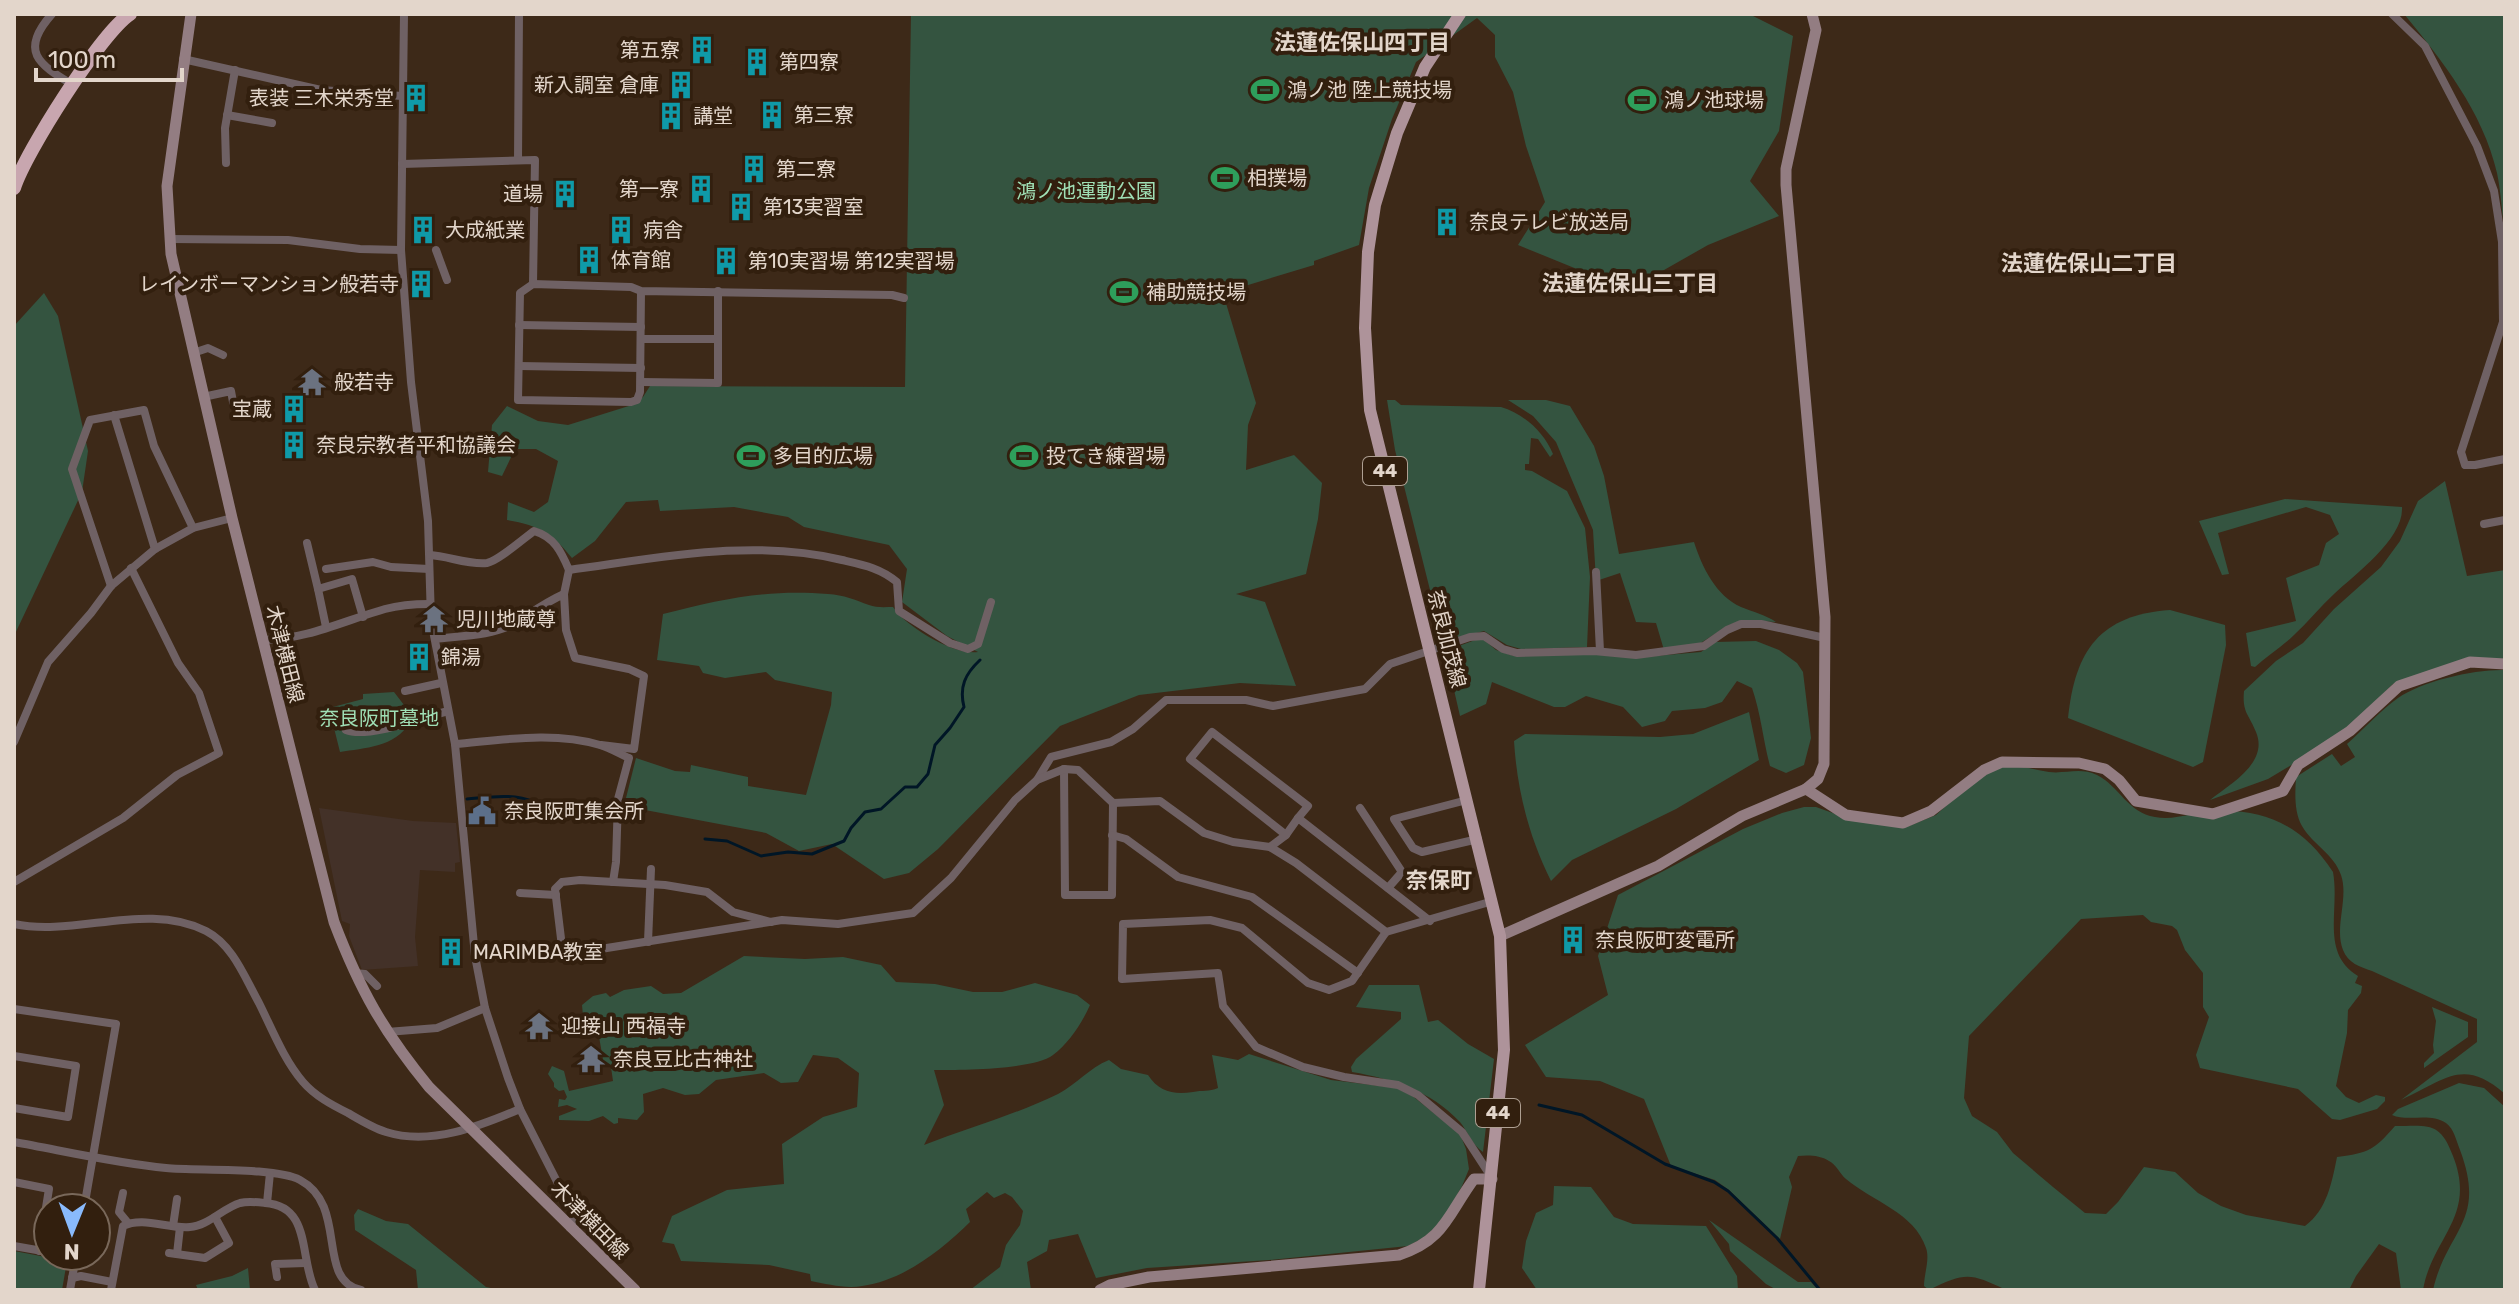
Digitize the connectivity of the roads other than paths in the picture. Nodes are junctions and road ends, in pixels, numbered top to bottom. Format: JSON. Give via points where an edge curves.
{"nodes":[{"id":1,"x":52,"y":14,"type":"edge"},
{"id":2,"x":130,"y":14,"type":"edge"},
{"id":3,"x":191,"y":14,"type":"edge"},
{"id":4,"x":404,"y":14,"type":"edge"},
{"id":5,"x":519,"y":14,"type":"edge"},
{"id":6,"x":1460,"y":14,"type":"edge"},
{"id":7,"x":1812,"y":14,"type":"edge"},
{"id":8,"x":2392,"y":14,"type":"edge"},
{"id":9,"x":183,"y":59,"type":"junction"},
{"id":10,"x":235,"y":70,"type":"junction"},
{"id":11,"x":73,"y":86,"type":"junction"},
{"id":12,"x":402,"y":96,"type":"junction"},
{"id":13,"x":227,"y":115,"type":"junction"},
{"id":14,"x":272,"y":123,"type":"dead end"},
{"id":15,"x":519,"y":160,"type":"junction"},
{"id":16,"x":226,"y":163,"type":"dead end"},
{"id":17,"x":402,"y":164,"type":"junction"},
{"id":18,"x":14,"y":188,"type":"edge"},
{"id":19,"x":170,"y":239,"type":"junction"},
{"id":20,"x":401,"y":250,"type":"junction"},
{"id":21,"x":436,"y":250,"type":"dead end"},
{"id":22,"x":447,"y":280,"type":"dead end"},
{"id":23,"x":533,"y":284,"type":"junction"},
{"id":24,"x":641,"y":291,"type":"junction"},
{"id":25,"x":718,"y":291,"type":"junction"},
{"id":26,"x":904,"y":298,"type":"dead end"},
{"id":27,"x":519,"y":325,"type":"junction"},
{"id":28,"x":641,"y":327,"type":"junction"},
{"id":29,"x":641,"y":339,"type":"junction"},
{"id":30,"x":718,"y":339,"type":"junction"},
{"id":31,"x":193,"y":353,"type":"junction"},
{"id":32,"x":223,"y":355,"type":"dead end"},
{"id":33,"x":519,"y":366,"type":"junction"},
{"id":34,"x":641,"y":368,"type":"junction"},
{"id":35,"x":641,"y":382,"type":"junction"},
{"id":36,"x":203,"y":397,"type":"junction"},
{"id":37,"x":233,"y":402,"type":"dead end"},
{"id":38,"x":114,"y":415,"type":"junction"},
{"id":39,"x":2505,"y":459,"type":"edge"},
{"id":40,"x":232,"y":518,"type":"junction"},
{"id":41,"x":2505,"y":520,"type":"edge"},
{"id":42,"x":2484,"y":524,"type":"dead end"},
{"id":43,"x":193,"y":528,"type":"junction"},
{"id":44,"x":307,"y":543,"type":"dead end"},
{"id":45,"x":155,"y":549,"type":"junction"},
{"id":46,"x":430,"y":555,"type":"junction"},
{"id":47,"x":131,"y":568,"type":"junction"},
{"id":48,"x":326,"y":569,"type":"dead end"},
{"id":49,"x":429,"y":569,"type":"junction"},
{"id":50,"x":569,"y":570,"type":"junction"},
{"id":51,"x":1596,"y":572,"type":"dead end"},
{"id":52,"x":111,"y":586,"type":"junction"},
{"id":53,"x":318,"y":589,"type":"junction"},
{"id":54,"x":564,"y":594,"type":"junction"},
{"id":55,"x":991,"y":602,"type":"dead end"},
{"id":56,"x":429,"y":604,"type":"junction"},
{"id":57,"x":363,"y":617,"type":"junction"},
{"id":58,"x":326,"y":627,"type":"junction"},
{"id":59,"x":1825,"y":638,"type":"junction"},
{"id":60,"x":435,"y":639,"type":"junction"},
{"id":61,"x":263,"y":640,"type":"junction"},
{"id":62,"x":1600,"y":651,"type":"junction"},
{"id":63,"x":2505,"y":664,"type":"edge"},
{"id":64,"x":441,"y":683,"type":"junction"},
{"id":65,"x":405,"y":691,"type":"dead end"},
{"id":66,"x":448,"y":711,"type":"junction"},
{"id":67,"x":346,"y":730,"type":"dead end"},
{"id":68,"x":14,"y":742,"type":"edge"},
{"id":69,"x":455,"y":744,"type":"junction"},
{"id":70,"x":601,"y":745,"type":"junction"},
{"id":71,"x":1064,"y":769,"type":"junction"},
{"id":72,"x":1037,"y":780,"type":"junction"},
{"id":73,"x":1806,"y":789,"type":"junction"},
{"id":74,"x":1467,"y":800,"type":"junction"},
{"id":75,"x":1113,"y":803,"type":"junction"},
{"id":76,"x":1360,"y":808,"type":"dead end"},
{"id":77,"x":1298,"y":818,"type":"junction"},
{"id":78,"x":1112,"y":835,"type":"junction"},
{"id":79,"x":1286,"y":835,"type":"junction"},
{"id":80,"x":1478,"y":839,"type":"junction"},
{"id":81,"x":1270,"y":847,"type":"junction"},
{"id":82,"x":651,"y":869,"type":"dead end"},
{"id":83,"x":14,"y":882,"type":"edge"},
{"id":84,"x":613,"y":882,"type":"junction"},
{"id":85,"x":650,"y":884,"type":"junction"},
{"id":86,"x":1388,"y":888,"type":"junction"},
{"id":87,"x":520,"y":893,"type":"dead end"},
{"id":88,"x":556,"y":895,"type":"junction"},
{"id":89,"x":1494,"y":901,"type":"junction"},
{"id":90,"x":1430,"y":921,"type":"junction"},
{"id":91,"x":771,"y":922,"type":"junction"},
{"id":92,"x":14,"y":924,"type":"edge"},
{"id":93,"x":1386,"y":932,"type":"junction"},
{"id":94,"x":1500,"y":936,"type":"junction"},
{"id":95,"x":648,"y":942,"type":"junction"},
{"id":96,"x":563,"y":955,"type":"junction"},
{"id":97,"x":475,"y":956,"type":"junction"},
{"id":98,"x":354,"y":973,"type":"junction"},
{"id":99,"x":1358,"y":973,"type":"junction"},
{"id":100,"x":377,"y":986,"type":"dead end"},
{"id":101,"x":485,"y":1008,"type":"junction"},
{"id":102,"x":14,"y":1009,"type":"edge"},
{"id":103,"x":387,"y":1032,"type":"junction"},
{"id":104,"x":14,"y":1056,"type":"edge"},
{"id":105,"x":14,"y":1108,"type":"edge"},
{"id":106,"x":520,"y":1109,"type":"junction"},
{"id":107,"x":472,"y":1129,"type":"junction"},
{"id":108,"x":14,"y":1142,"type":"edge"},
{"id":109,"x":94,"y":1156,"type":"junction"},
{"id":110,"x":270,"y":1173,"type":"junction"},
{"id":111,"x":1492,"y":1179,"type":"junction"},
{"id":112,"x":14,"y":1182,"type":"edge"},
{"id":113,"x":49,"y":1192,"type":"edge"},
{"id":114,"x":87,"y":1192,"type":"edge"},
{"id":115,"x":123,"y":1193,"type":"dead end"},
{"id":116,"x":177,"y":1199,"type":"dead end"},
{"id":117,"x":267,"y":1203,"type":"junction"},
{"id":118,"x":215,"y":1217,"type":"junction"},
{"id":119,"x":128,"y":1223,"type":"junction"},
{"id":120,"x":177,"y":1226,"type":"junction"},
{"id":121,"x":570,"y":1228,"type":"junction"},
{"id":122,"x":306,"y":1263,"type":"junction"},
{"id":123,"x":73,"y":1272,"type":"edge"},
{"id":124,"x":277,"y":1277,"type":"dead end"},
{"id":125,"x":72,"y":1278,"type":"junction"},
{"id":126,"x":111,"y":1286,"type":"edge"},
{"id":127,"x":70,"y":1290,"type":"edge"},
{"id":128,"x":315,"y":1290,"type":"edge"},
{"id":129,"x":361,"y":1290,"type":"edge"},
{"id":130,"x":635,"y":1290,"type":"edge"},
{"id":131,"x":1100,"y":1290,"type":"edge"},
{"id":132,"x":1479,"y":1290,"type":"edge"}],
"edges":[{"from":1,"to":11,"type":"street","via":[[36,35],[35,51],[49,71]]},
{"from":2,"to":11,"type":"highway","via":[[102,42]]},
{"from":3,"to":9,"type":"main road","name":"木津横田線"},
{"from":4,"to":12,"type":"street"},
{"from":5,"to":15,"type":"street"},
{"from":6,"to":74,"type":"main road","name":"奈良加茂線","number":"44","via":[[1425,67],[1384,170],[1368,252],[1365,328],[1370,410]]},
{"from":7,"to":59,"type":"main road","via":[[1816,30],[1786,185]]},
{"from":8,"to":39,"type":"street","via":[[2432,58],[2494,191],[2502,242],[2503,322],[2461,452],[2465,465]]},
{"from":9,"to":10,"type":"street"},
{"from":9,"to":19,"type":"main road","name":"木津横田線","via":[[167,186]]},
{"from":10,"to":12,"type":"street","via":[[321,90]]},
{"from":10,"to":13,"type":"street"},
{"from":11,"to":18,"type":"highway"},
{"from":12,"to":17,"type":"street"},
{"from":13,"to":14,"type":"street"},
{"from":13,"to":16,"type":"street"},
{"from":15,"to":17,"type":"street"},
{"from":15,"to":23,"type":"street","via":[[535,160]]},
{"from":17,"to":20,"type":"street"},
{"from":19,"to":20,"type":"street","via":[[288,240]]},
{"from":19,"to":31,"type":"main road","name":"木津横田線"},
{"from":20,"to":46,"type":"street"},
{"from":21,"to":22,"type":"street"},
{"from":23,"to":24,"type":"street"},
{"from":23,"to":27,"type":"street","via":[[520,293]]},
{"from":24,"to":25,"type":"street"},
{"from":24,"to":28,"type":"street"},
{"from":25,"to":26,"type":"street"},
{"from":25,"to":30,"type":"street"},
{"from":27,"to":28,"type":"street"},
{"from":27,"to":33,"type":"street"},
{"from":28,"to":29,"type":"street"},
{"from":29,"to":30,"type":"street"},
{"from":29,"to":34,"type":"street"},
{"from":30,"to":35,"type":"street","via":[[718,383]]},
{"from":31,"to":32,"type":"street","via":[[208,348]]},
{"from":31,"to":36,"type":"main road","name":"木津横田線"},
{"from":33,"to":34,"type":"street"},
{"from":33,"to":35,"type":"street","via":[[518,400],[631,402],[637,400]]},
{"from":34,"to":35,"type":"street"},
{"from":36,"to":37,"type":"street","via":[[231,391]]},
{"from":36,"to":40,"type":"main road","name":"木津横田線"},
{"from":38,"to":43,"type":"street","via":[[144,410],[154,446]]},
{"from":38,"to":45,"type":"street"},
{"from":38,"to":52,"type":"street","via":[[90,420],[72,469]]},
{"from":40,"to":43,"type":"street"},
{"from":40,"to":61,"type":"main road","name":"木津横田線"},
{"from":41,"to":42,"type":"street"},
{"from":43,"to":45,"type":"street"},
{"from":44,"to":53,"type":"street"},
{"from":45,"to":47,"type":"street"},
{"from":46,"to":49,"type":"street"},
{"from":46,"to":50,"type":"street","via":[[490,563],[534,531],[561,551]]},
{"from":47,"to":52,"type":"street"},
{"from":47,"to":83,"type":"street","via":[[178,663],[199,693],[219,753]]},
{"from":48,"to":49,"type":"street","via":[[373,562]]},
{"from":49,"to":56,"type":"street"},
{"from":50,"to":54,"type":"street"},
{"from":50,"to":55,"type":"street","via":[[733,550],[812,552],[881,569],[897,582],[899,611],[968,649],[978,644]]},
{"from":51,"to":62,"type":"street"},
{"from":52,"to":68,"type":"street","via":[[48,662]]},
{"from":53,"to":57,"type":"street","via":[[352,579]]},
{"from":53,"to":58,"type":"street"},
{"from":54,"to":60,"type":"street","via":[[513,624]]},
{"from":54,"to":70,"type":"street","via":[[566,630],[575,658],[644,676],[634,749]]},
{"from":56,"to":57,"type":"street","via":[[402,605]]},
{"from":56,"to":60,"type":"street"},
{"from":57,"to":58,"type":"street"},
{"from":58,"to":61,"type":"street"},
{"from":59,"to":62,"type":"street","via":[[1741,624],[1704,646],[1686,650],[1636,655]]},
{"from":59,"to":73,"type":"main road","via":[[1824,764]]},
{"from":60,"to":64,"type":"street"},
{"from":61,"to":98,"type":"main road","name":"木津横田線","via":[[334,922]]},
{"from":62,"to":72,"type":"street","via":[[1517,653],[1484,636],[1470,637],[1390,664],[1365,689],[1273,706],[1246,700],[1166,700],[1111,742],[1051,757]]},
{"from":63,"to":73,"type":"main road","via":[[2470,662],[2399,686],[2350,731],[2298,765],[2283,791],[2213,814],[2136,801],[2105,769],[2079,763],[2002,762],[1931,811],[1903,823],[1846,815]]},
{"from":64,"to":65,"type":"street"},
{"from":64,"to":66,"type":"street"},
{"from":66,"to":67,"type":"street","via":[[368,732]]},
{"from":66,"to":69,"type":"street"},
{"from":69,"to":70,"type":"street","via":[[529,738]]},
{"from":69,"to":97,"type":"street"},
{"from":70,"to":84,"type":"street","via":[[629,758],[618,799]]},
{"from":71,"to":72,"type":"street"},
{"from":71,"to":75,"type":"street","via":[[1078,770]]},
{"from":71,"to":78,"type":"street","via":[[1065,895],[1112,895]]},
{"from":72,"to":91,"type":"street","via":[[913,913],[838,924]]},
{"from":73,"to":94,"type":"main road","via":[[1742,816],[1658,866]]},
{"from":74,"to":80,"type":"main road","name":"奈良加茂線","number":"44"},
{"from":74,"to":80,"type":"street","via":[[1394,819],[1413,848],[1422,852]]},
{"from":75,"to":78,"type":"street"},
{"from":75,"to":81,"type":"street","via":[[1160,801],[1204,833]]},
{"from":76,"to":86,"type":"street","via":[[1402,872]]},
{"from":77,"to":79,"type":"street"},
{"from":77,"to":79,"type":"street","via":[[1308,806],[1212,732],[1190,759]]},
{"from":77,"to":86,"type":"street"},
{"from":78,"to":99,"type":"street","via":[[1126,839],[1178,877],[1252,897]]},
{"from":79,"to":81,"type":"street"},
{"from":80,"to":89,"type":"main road","name":"奈良加茂線","number":"44"},
{"from":81,"to":93,"type":"street"},
{"from":82,"to":85,"type":"street"},
{"from":84,"to":85,"type":"street"},
{"from":84,"to":88,"type":"street","via":[[562,882]]},
{"from":85,"to":91,"type":"street","via":[[707,892],[733,912]]},
{"from":85,"to":95,"type":"street"},
{"from":86,"to":90,"type":"street"},
{"from":87,"to":88,"type":"street"},
{"from":88,"to":96,"type":"street"},
{"from":89,"to":90,"type":"street"},
{"from":89,"to":94,"type":"main road","name":"奈良加茂線","number":"44"},
{"from":90,"to":93,"type":"street"},
{"from":91,"to":95,"type":"street"},
{"from":92,"to":107,"type":"street","via":[[168,921],[203,930],[233,956],[291,1065],[319,1097],[396,1135]]},
{"from":93,"to":99,"type":"street"},
{"from":94,"to":111,"type":"main road","name":"奈良加茂線","number":"44","via":[[1504,1050]]},
{"from":95,"to":96,"type":"street"},
{"from":96,"to":97,"type":"street"},
{"from":97,"to":101,"type":"street"},
{"from":98,"to":100,"type":"street","via":[[365,974]]},
{"from":98,"to":103,"type":"main road","name":"木津横田線"},
{"from":99,"to":111,"type":"street","via":[[1329,990],[1308,983],[1242,928],[1210,920],[1123,924],[1122,979],[1218,973],[1223,1006],[1256,1047],[1303,1067],[1398,1085],[1418,1095],[1462,1132]]},
{"from":101,"to":103,"type":"street","via":[[437,1028]]},
{"from":101,"to":106,"type":"street"},
{"from":102,"to":109,"type":"street","via":[[116,1024]]},
{"from":103,"to":107,"type":"main road","name":"木津横田線","via":[[429,1087]]},
{"from":104,"to":105,"type":"street","via":[[76,1066],[68,1117]]},
{"from":106,"to":107,"type":"street"},
{"from":106,"to":121,"type":"street","via":[[575,1217]]},
{"from":107,"to":121,"type":"main road","name":"木津横田線"},
{"from":108,"to":109,"type":"street"},
{"from":109,"to":110,"type":"street","via":[[164,1168]]},
{"from":109,"to":114,"type":"street"},
{"from":110,"to":117,"type":"street"},
{"from":110,"to":129,"type":"street","via":[[299,1180],[315,1191],[328,1214],[339,1276]]},
{"from":111,"to":131,"type":"main road","via":[[1474,1179],[1436,1236],[1399,1255],[1149,1277]]},
{"from":111,"to":132,"type":"main road","name":"奈良加茂線","number":"44"},
{"from":112,"to":113,"type":"street"},
{"from":115,"to":119,"type":"street","via":[[119,1212]]},
{"from":116,"to":120,"type":"street"},
{"from":117,"to":118,"type":"street","via":[[238,1204]]},
{"from":117,"to":122,"type":"street","via":[[290,1211],[298,1220]]},
{"from":118,"to":120,"type":"street","via":[[191,1228]]},
{"from":118,"to":120,"type":"street","via":[[229,1243],[205,1258],[173,1254]]},
{"from":119,"to":120,"type":"street"},
{"from":119,"to":126,"type":"street","via":[[123,1226]]},
{"from":121,"to":130,"type":"main road","name":"木津横田線"},
{"from":122,"to":124,"type":"street","via":[[275,1264]]},
{"from":122,"to":128,"type":"street"},
{"from":123,"to":125,"type":"street"},
{"from":125,"to":126,"type":"street"},
{"from":125,"to":127,"type":"street"}]}
